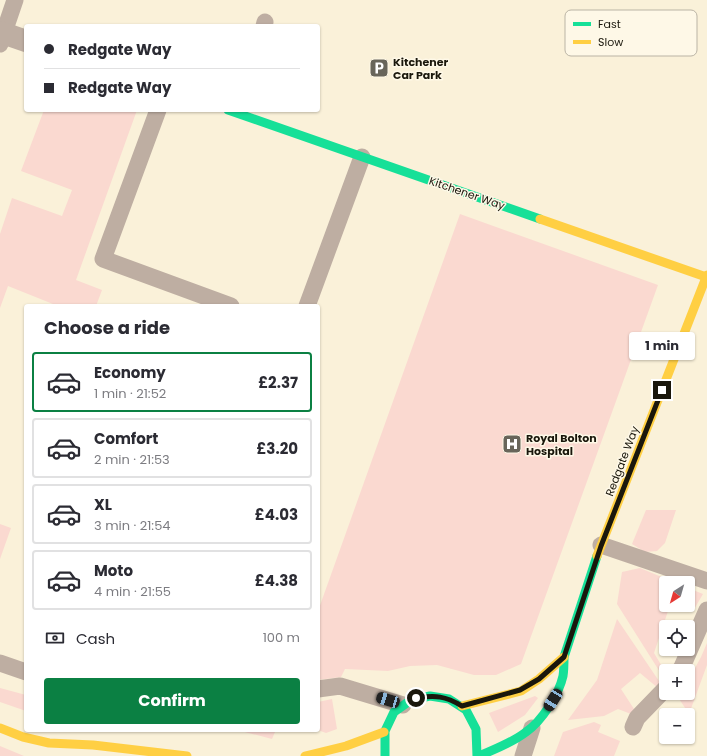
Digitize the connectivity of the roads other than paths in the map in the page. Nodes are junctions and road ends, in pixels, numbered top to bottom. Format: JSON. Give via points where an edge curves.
{"nodes":[{"id":1,"x":15,"y":0,"type":"edge"},
{"id":2,"x":1,"y":36,"type":"edge"},
{"id":3,"x":24,"y":41,"type":"edge"},
{"id":4,"x":157,"y":112,"type":"edge"},
{"id":5,"x":237,"y":112,"type":"edge"},
{"id":6,"x":362,"y":157,"type":"junction"},
{"id":7,"x":707,"y":276,"type":"edge"},
{"id":8,"x":226,"y":304,"type":"edge"},
{"id":9,"x":307,"y":304,"type":"edge"},
{"id":10,"x":601,"y":546,"type":"junction"},
{"id":11,"x":707,"y":581,"type":"edge"},
{"id":12,"x":707,"y":610,"type":"edge"},
{"id":13,"x":564,"y":657,"type":"junction"},
{"id":14,"x":0,"y":663,"type":"edge"},
{"id":15,"x":683,"y":664,"type":"edge"},
{"id":16,"x":24,"y":671,"type":"edge"},
{"id":17,"x":320,"y":689,"type":"edge"},
{"id":18,"x":659,"y":695,"type":"edge"},
{"id":19,"x":402,"y":704,"type":"junction"},
{"id":20,"x":462,"y":706,"type":"junction"},
{"id":21,"x":633,"y":727,"type":"dead end"},
{"id":22,"x":0,"y":728,"type":"edge"},
{"id":23,"x":532,"y":728,"type":"junction"},
{"id":24,"x":384,"y":732,"type":"junction"},
{"id":25,"x":94,"y":751,"type":"edge"},
{"id":26,"x":187,"y":756,"type":"edge"},
{"id":27,"x":305,"y":756,"type":"edge"},
{"id":28,"x":385,"y":756,"type":"edge"},
{"id":29,"x":478,"y":756,"type":"edge"},
{"id":30,"x":523,"y":756,"type":"edge"}],
"edges":[{"from":1,"to":2,"type":"lane"},
{"from":2,"to":3,"type":"street"},
{"from":4,"to":8,"type":"lane","via":[[103,259]]},
{"from":5,"to":6,"type":"street","name":"Kitchener Way"},
{"from":6,"to":7,"type":"street","name":"Kitchener Way"},
{"from":6,"to":9,"type":"lane"},
{"from":7,"to":10,"type":"street","name":"Redgate Way"},
{"from":10,"to":11,"type":"lane"},
{"from":10,"to":13,"type":"street","name":"Redgate Way"},
{"from":12,"to":15,"type":"lane"},
{"from":13,"to":20,"type":"street","via":[[539,679],[520,690]]},
{"from":13,"to":23,"type":"street","name":"Redgate Way","via":[[563,677],[543,716]]},
{"from":14,"to":16,"type":"lane"},
{"from":17,"to":19,"type":"lane","via":[[340,686]]},
{"from":18,"to":21,"type":"lane","via":[[637,718]]},
{"from":19,"to":20,"type":"street","name":"Redgate Way","via":[[432,695],[448,698]]},
{"from":19,"to":24,"type":"street","via":[[391,717]]},
{"from":20,"to":29,"type":"street","name":"Redgate Way","via":[[477,729]]},
{"from":22,"to":25,"type":"street","via":[[23,737]]},
{"from":23,"to":29,"type":"street","name":"Redgate Way","via":[[511,742]]},
{"from":23,"to":30,"type":"lane"},
{"from":24,"to":27,"type":"street","via":[[346,746]]},
{"from":24,"to":28,"type":"street"},
{"from":25,"to":26,"type":"street"}]}
